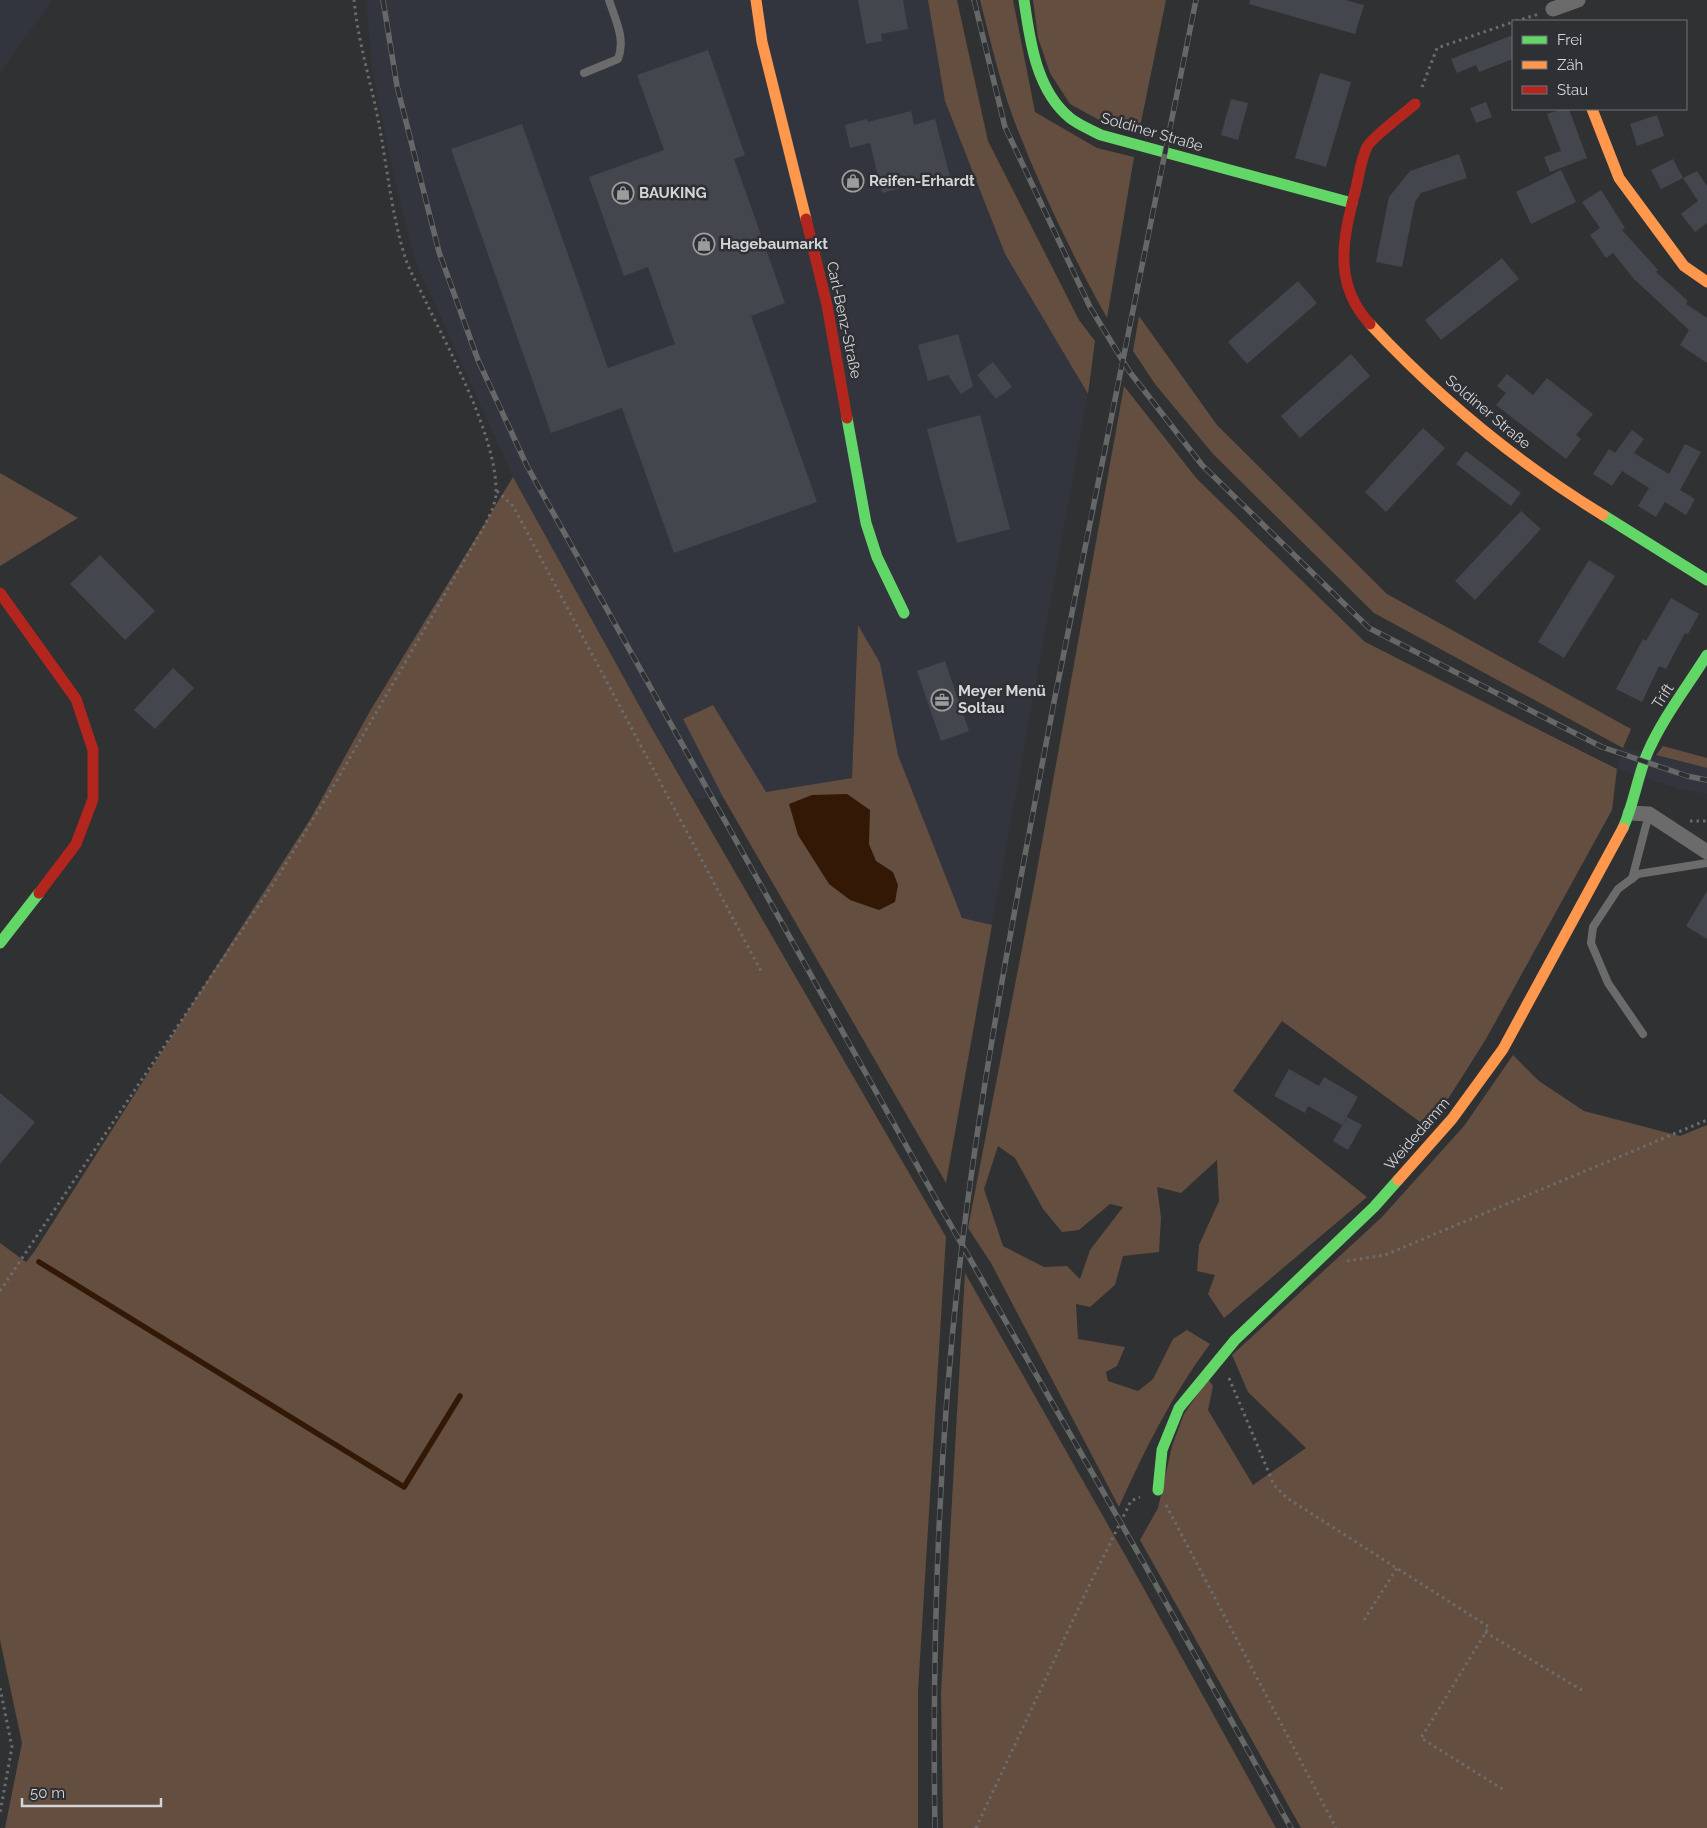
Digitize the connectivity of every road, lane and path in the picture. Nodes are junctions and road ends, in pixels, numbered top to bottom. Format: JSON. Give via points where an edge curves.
{"nodes":[{"id":1,"x":354,"y":0,"type":"edge"},
{"id":2,"x":608,"y":0,"type":"edge"},
{"id":3,"x":756,"y":0,"type":"edge"},
{"id":4,"x":1024,"y":0,"type":"edge"},
{"id":5,"x":1578,"y":0,"type":"edge"},
{"id":6,"x":1553,"y":10,"type":"edge"},
{"id":7,"x":1521,"y":20,"type":"edge"},
{"id":8,"x":1512,"y":23,"type":"edge"},
{"id":9,"x":584,"y":73,"type":"dead end"},
{"id":10,"x":1415,"y":104,"type":"joint"},
{"id":11,"x":1592,"y":110,"type":"edge"},
{"id":12,"x":1352,"y":203,"type":"junction"},
{"id":13,"x":1707,"y":282,"type":"edge"},
{"id":14,"x":496,"y":490,"type":"junction"},
{"id":15,"x":1707,"y":580,"type":"edge"},
{"id":16,"x":0,"y":592,"type":"edge"},
{"id":17,"x":904,"y":613,"type":"dead end"},
{"id":18,"x":1707,"y":655,"type":"edge"},
{"id":19,"x":1648,"y":755,"type":"joint"},
{"id":20,"x":1630,"y":813,"type":"junction"},
{"id":21,"x":1648,"y":814,"type":"junction"},
{"id":22,"x":1707,"y":852,"type":"edge"},
{"id":23,"x":1707,"y":863,"type":"edge"},
{"id":24,"x":1632,"y":879,"type":"junction"},
{"id":25,"x":0,"y":943,"type":"edge"},
{"id":26,"x":761,"y":971,"type":"dead end"},
{"id":27,"x":1643,"y":1034,"type":"dead end"},
{"id":28,"x":1707,"y":1120,"type":"edge"},
{"id":29,"x":1339,"y":1262,"type":"dead end"},
{"id":30,"x":0,"y":1291,"type":"edge"},
{"id":31,"x":1220,"y":1357,"type":"junction"},
{"id":32,"x":1158,"y":1490,"type":"junction"},
{"id":33,"x":1396,"y":1568,"type":"junction"},
{"id":34,"x":1364,"y":1620,"type":"dead end"},
{"id":35,"x":1486,"y":1632,"type":"junction"},
{"id":36,"x":0,"y":1688,"type":"edge"},
{"id":37,"x":1585,"y":1692,"type":"dead end"},
{"id":38,"x":1504,"y":1790,"type":"dead end"},
{"id":39,"x":0,"y":1813,"type":"edge"},
{"id":40,"x":976,"y":1828,"type":"edge"},
{"id":41,"x":1336,"y":1828,"type":"edge"}],
"edges":[{"from":1,"to":14,"type":"path","via":[[357,32],[378,119],[394,218],[406,259],[461,375],[493,464]]},
{"from":2,"to":9,"type":"lane","via":[[622,38],[622,48],[618,58]]},
{"from":3,"to":17,"type":"street","name":"Carl-Benz-Straße","via":[[762,42],[828,305],[866,523],[877,557]]},
{"from":4,"to":12,"type":"street","name":"Soldiner Straße","via":[[1038,68],[1049,93],[1069,117],[1101,136]]},
{"from":5,"to":6,"type":"street"},
{"from":6,"to":7,"type":"path"},
{"from":8,"to":10,"type":"path","via":[[1437,48]]},
{"from":10,"to":12,"type":"street","name":"Soldiner Straße","via":[[1367,146]]},
{"from":11,"to":13,"type":"street","via":[[1619,178],[1684,266]]},
{"from":12,"to":15,"type":"street","name":"Soldiner Straße","via":[[1343,250],[1348,292],[1358,311],[1382,337],[1439,392],[1534,470]]},
{"from":14,"to":26,"type":"path","via":[[513,506]]},
{"from":14,"to":30,"type":"path","via":[[485,525],[277,878]]},
{"from":16,"to":25,"type":"street","via":[[76,699],[92,750],[93,799],[76,844]]},
{"from":18,"to":19,"type":"street","name":"Trift","via":[[1661,727]]},
{"from":19,"to":20,"type":"street","name":"Weidedamm"},
{"from":20,"to":21,"type":"street"},
{"from":20,"to":31,"type":"street","name":"Weidedamm","via":[[1503,1048],[1452,1119],[1374,1207]]},
{"from":21,"to":22,"type":"street"},
{"from":21,"to":24,"type":"lane"},
{"from":23,"to":24,"type":"lane","via":[[1638,874]]},
{"from":24,"to":27,"type":"lane","via":[[1618,888],[1605,906],[1593,927],[1591,943],[1608,983]]},
{"from":28,"to":29,"type":"path","via":[[1385,1255]]},
{"from":31,"to":32,"type":"street","name":"Weidedamm","via":[[1179,1408],[1162,1450]]},
{"from":31,"to":33,"type":"path","via":[[1274,1484],[1287,1498]]},
{"from":32,"to":40,"type":"path","via":[[1131,1501],[1086,1590]]},
{"from":32,"to":41,"type":"path"},
{"from":33,"to":34,"type":"path"},
{"from":33,"to":35,"type":"path","via":[[1488,1627]]},
{"from":35,"to":37,"type":"path"},
{"from":35,"to":38,"type":"path","via":[[1421,1738]]},
{"from":36,"to":39,"type":"path","via":[[12,1747]]}]}
